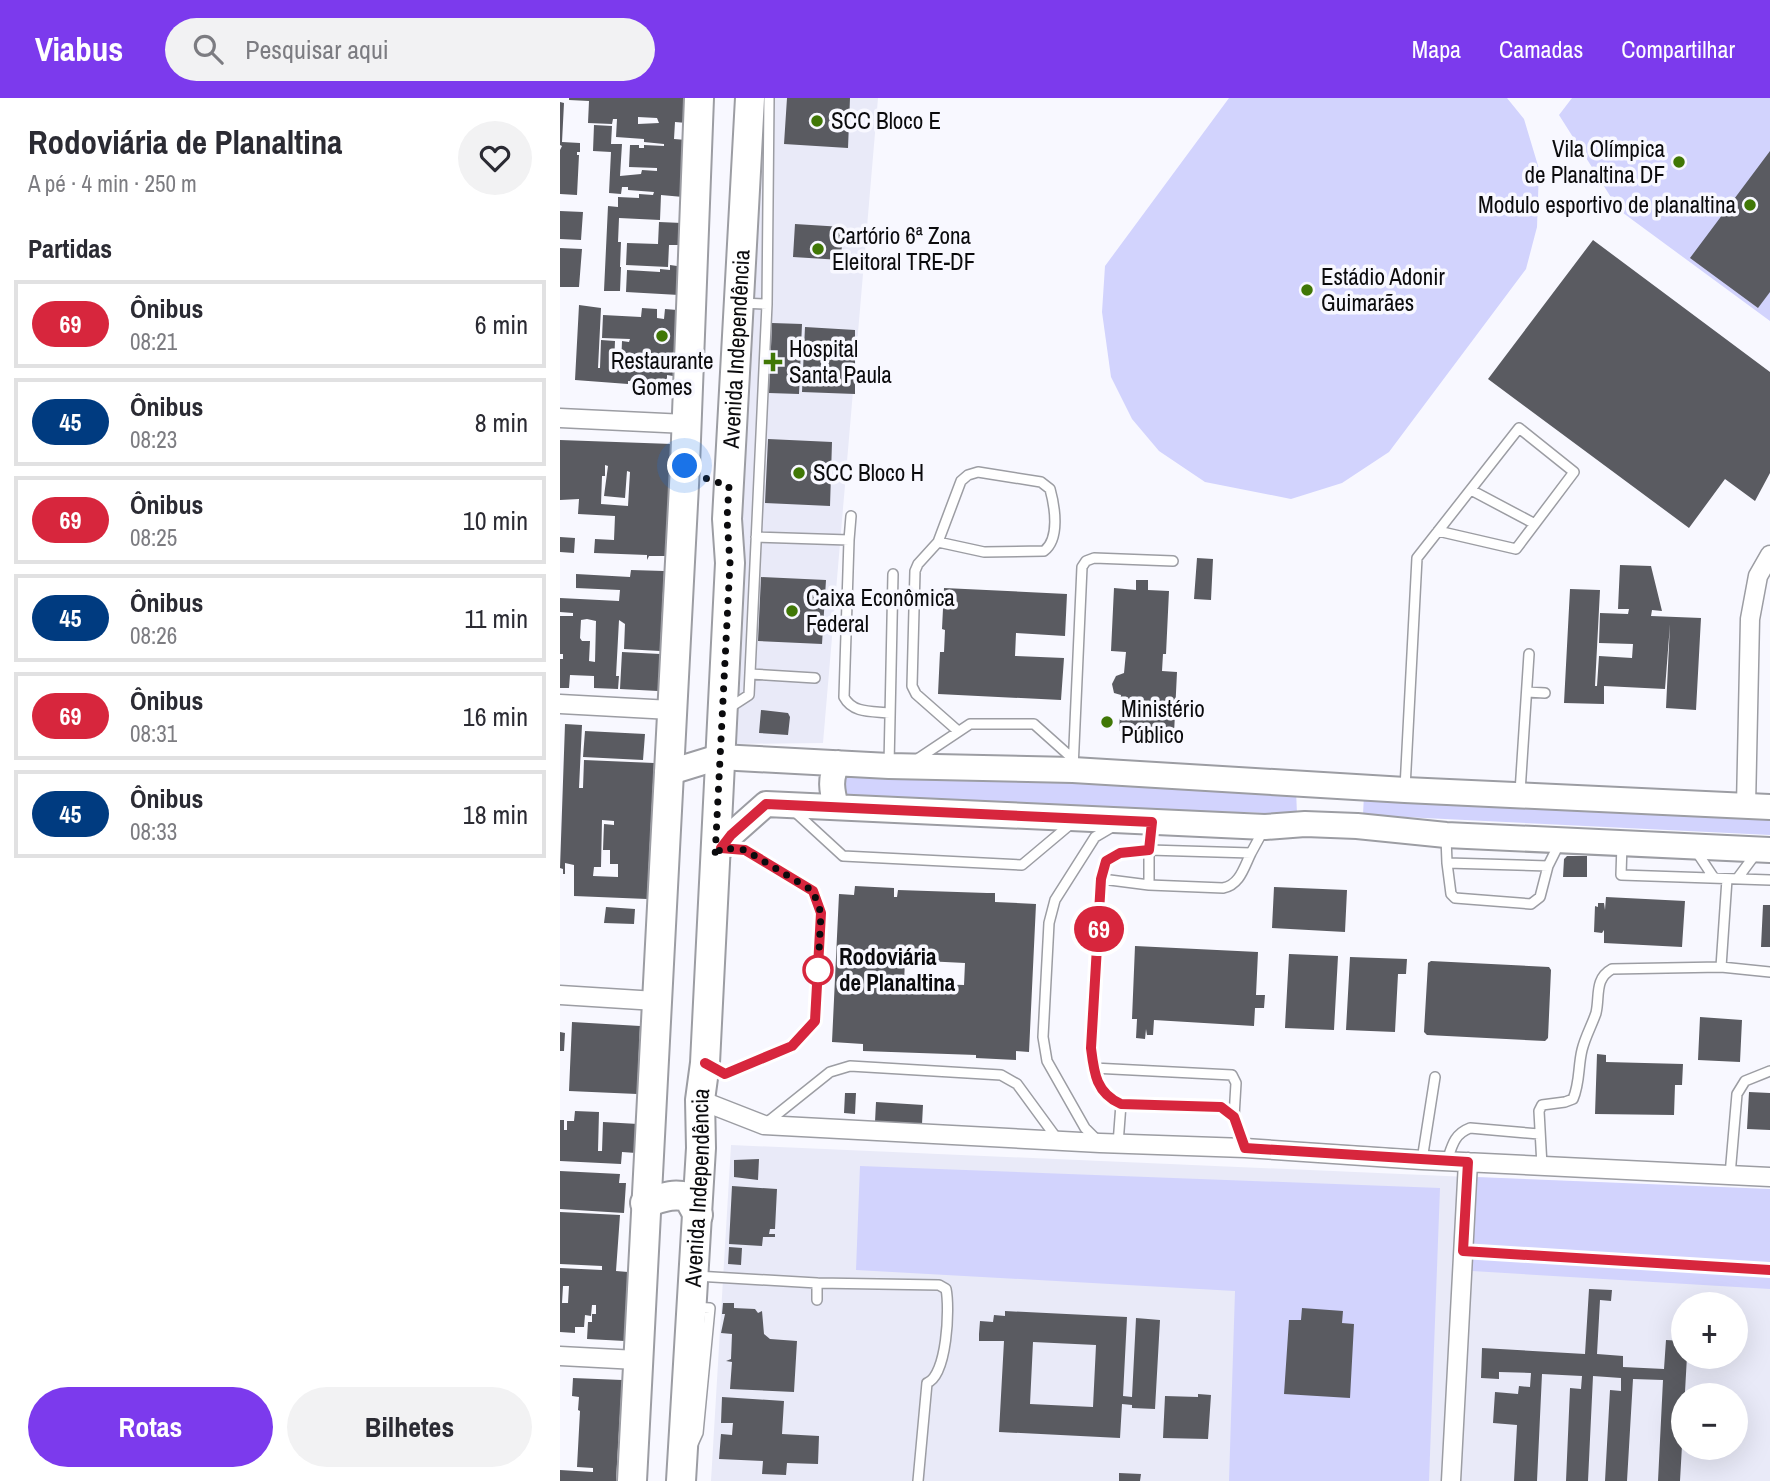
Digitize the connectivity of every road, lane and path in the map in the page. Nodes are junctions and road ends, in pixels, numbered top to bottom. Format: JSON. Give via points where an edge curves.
{"nodes":[{"id":1,"x":699,"y":98,"type":"edge"},
{"id":2,"x":750,"y":98,"type":"edge"},
{"id":3,"x":769,"y":98,"type":"edge"},
{"id":4,"x":753,"y":303,"type":"junction"},
{"id":5,"x":560,"y":418,"type":"edge"},
{"id":6,"x":686,"y":424,"type":"junction"},
{"id":7,"x":685,"y":466,"type":"junction"},
{"id":8,"x":743,"y":488,"type":"junction"},
{"id":9,"x":1471,"y":490,"type":"junction"},
{"id":10,"x":682,"y":514,"type":"junction"},
{"id":11,"x":851,"y":516,"type":"dead end"},
{"id":12,"x":727,"y":519,"type":"junction"},
{"id":13,"x":1535,"y":524,"type":"junction"},
{"id":14,"x":1438,"y":531,"type":"junction"},
{"id":15,"x":756,"y":537,"type":"junction"},
{"id":16,"x":849,"y":540,"type":"junction"},
{"id":17,"x":938,"y":542,"type":"junction"},
{"id":18,"x":1770,"y":555,"type":"edge"},
{"id":19,"x":1173,"y":561,"type":"dead end"},
{"id":20,"x":893,"y":574,"type":"dead end"},
{"id":21,"x":1529,"y":654,"type":"dead end"},
{"id":22,"x":750,"y":674,"type":"junction"},
{"id":23,"x":815,"y":678,"type":"dead end"},
{"id":24,"x":1527,"y":692,"type":"junction"},
{"id":25,"x":1545,"y":693,"type":"dead end"},
{"id":26,"x":560,"y":704,"type":"edge"},
{"id":27,"x":671,"y":710,"type":"junction"},
{"id":28,"x":722,"y":713,"type":"junction"},
{"id":29,"x":890,"y":713,"type":"junction"},
{"id":30,"x":958,"y":732,"type":"junction"},
{"id":31,"x":719,"y":757,"type":"junction"},
{"id":32,"x":838,"y":763,"type":"junction"},
{"id":33,"x":1072,"y":764,"type":"junction"},
{"id":34,"x":899,"y":765,"type":"junction"},
{"id":35,"x":667,"y":774,"type":"junction"},
{"id":36,"x":1310,"y":784,"type":"junction"},
{"id":37,"x":1360,"y":786,"type":"junction"},
{"id":38,"x":1405,"y":790,"type":"junction"},
{"id":39,"x":1520,"y":795,"type":"junction"},
{"id":40,"x":787,"y":805,"type":"junction"},
{"id":41,"x":1758,"y":806,"type":"edge"},
{"id":42,"x":836,"y":807,"type":"junction"},
{"id":43,"x":1077,"y":818,"type":"junction"},
{"id":44,"x":1124,"y":820,"type":"junction"},
{"id":45,"x":1152,"y":822,"type":"junction"},
{"id":46,"x":1305,"y":824,"type":"junction"},
{"id":47,"x":1357,"y":826,"type":"junction"},
{"id":48,"x":1265,"y":827,"type":"junction"},
{"id":49,"x":1446,"y":835,"type":"junction"},
{"id":50,"x":1561,"y":841,"type":"junction"},
{"id":51,"x":1622,"y":844,"type":"junction"},
{"id":52,"x":1693,"y":847,"type":"junction"},
{"id":53,"x":1149,"y":850,"type":"junction"},
{"id":54,"x":1764,"y":850,"type":"edge"},
{"id":55,"x":718,"y":853,"type":"junction"},
{"id":56,"x":1251,"y":853,"type":"junction"},
{"id":57,"x":1447,"y":863,"type":"junction"},
{"id":58,"x":1548,"y":866,"type":"junction"},
{"id":59,"x":1714,"y":878,"type":"junction"},
{"id":60,"x":1101,"y":879,"type":"junction"},
{"id":61,"x":1732,"y":879,"type":"junction"},
{"id":62,"x":1770,"y":880,"type":"edge"},
{"id":63,"x":1149,"y":886,"type":"junction"},
{"id":64,"x":1721,"y":967,"type":"junction"},
{"id":65,"x":1770,"y":972,"type":"edge"},
{"id":66,"x":560,"y":995,"type":"edge"},
{"id":67,"x":656,"y":1001,"type":"junction"},
{"id":68,"x":705,"y":1063,"type":"junction"},
{"id":69,"x":1093,"y":1068,"type":"junction"},
{"id":70,"x":1770,"y":1071,"type":"edge"},
{"id":71,"x":1436,"y":1077,"type":"dead end"},
{"id":72,"x":700,"y":1100,"type":"junction"},
{"id":73,"x":1121,"y":1104,"type":"junction"},
{"id":74,"x":1234,"y":1117,"type":"junction"},
{"id":75,"x":764,"y":1125,"type":"junction"},
{"id":76,"x":1539,"y":1134,"type":"junction"},
{"id":77,"x":1058,"y":1140,"type":"junction"},
{"id":78,"x":1109,"y":1143,"type":"junction"},
{"id":79,"x":1245,"y":1148,"type":"junction"},
{"id":80,"x":1422,"y":1160,"type":"junction"},
{"id":81,"x":1447,"y":1161,"type":"junction"},
{"id":82,"x":1468,"y":1162,"type":"junction"},
{"id":83,"x":647,"y":1166,"type":"junction"},
{"id":84,"x":1542,"y":1166,"type":"junction"},
{"id":85,"x":1730,"y":1175,"type":"junction"},
{"id":86,"x":703,"y":1177,"type":"junction"},
{"id":87,"x":1770,"y":1177,"type":"edge"},
{"id":88,"x":645,"y":1203,"type":"junction"},
{"id":89,"x":700,"y":1231,"type":"junction"},
{"id":90,"x":1463,"y":1251,"type":"junction"},
{"id":91,"x":1770,"y":1270,"type":"edge"},
{"id":92,"x":695,"y":1276,"type":"junction"},
{"id":93,"x":817,"y":1283,"type":"junction"},
{"id":94,"x":817,"y":1300,"type":"dead end"},
{"id":95,"x":560,"y":1356,"type":"edge"},
{"id":96,"x":637,"y":1360,"type":"junction"},
{"id":97,"x":682,"y":1469,"type":"edge"},
{"id":98,"x":632,"y":1481,"type":"edge"},
{"id":99,"x":918,"y":1481,"type":"edge"},
{"id":100,"x":1451,"y":1481,"type":"edge"}],
"edges":[{"from":1,"to":6,"type":"main road","name":"Avenida Independência"},
{"from":2,"to":4,"type":"main road","name":"Avenida Independência"},
{"from":3,"to":4,"type":"lane"},
{"from":4,"to":8,"type":"main road","name":"Avenida Independência"},
{"from":5,"to":6,"type":"street"},
{"from":6,"to":7,"type":"main road","name":"Avenida Independência"},
{"from":7,"to":8,"type":"main road","via":[[696,475]]},
{"from":7,"to":10,"type":"main road","name":"Avenida Independência"},
{"from":8,"to":12,"type":"main road","name":"Avenida Independência"},
{"from":8,"to":15,"type":"lane"},
{"from":9,"to":13,"type":"lane"},
{"from":9,"to":13,"type":"lane","via":[[1520,428],[1574,472]]},
{"from":9,"to":14,"type":"lane"},
{"from":10,"to":12,"type":"main road","via":[[706,508]]},
{"from":10,"to":27,"type":"main road","name":"Avenida Independência"},
{"from":11,"to":16,"type":"lane"},
{"from":12,"to":28,"type":"main road","name":"Avenida Independência","via":[[730,563]]},
{"from":13,"to":14,"type":"lane","via":[[1516,549]]},
{"from":14,"to":38,"type":"lane","via":[[1417,558]]},
{"from":15,"to":16,"type":"lane"},
{"from":15,"to":22,"type":"lane"},
{"from":16,"to":29,"type":"lane","via":[[844,697],[855,709]]},
{"from":17,"to":17,"type":"lane","via":[[961,481],[968,475],[978,472],[1041,482],[1050,489],[1053,539],[1044,551],[985,552]]},
{"from":17,"to":30,"type":"lane","via":[[915,571],[912,686]]},
{"from":18,"to":41,"type":"street","via":[[1758,576],[1750,619]]},
{"from":19,"to":33,"type":"lane","via":[[1094,558],[1082,567]]},
{"from":20,"to":29,"type":"lane"},
{"from":21,"to":24,"type":"lane"},
{"from":22,"to":23,"type":"lane"},
{"from":22,"to":28,"type":"lane","via":[[749,695]]},
{"from":24,"to":25,"type":"lane"},
{"from":24,"to":39,"type":"lane"},
{"from":26,"to":27,"type":"street"},
{"from":27,"to":35,"type":"main road","name":"Avenida Independência"},
{"from":28,"to":31,"type":"main road","name":"Avenida Independência"},
{"from":29,"to":34,"type":"lane"},
{"from":30,"to":33,"type":"lane","via":[[970,724],[1034,724]]},
{"from":30,"to":34,"type":"lane"},
{"from":31,"to":32,"type":"street"},
{"from":31,"to":35,"type":"street"},
{"from":31,"to":55,"type":"main road","name":"Avenida Independência"},
{"from":32,"to":34,"type":"street"},
{"from":32,"to":42,"type":"street","via":[[832,778]]},
{"from":33,"to":34,"type":"street"},
{"from":33,"to":36,"type":"street"},
{"from":35,"to":67,"type":"main road","name":"Avenida Independência"},
{"from":36,"to":37,"type":"street"},
{"from":36,"to":46,"type":"street","via":[[1315,804]]},
{"from":37,"to":38,"type":"street"},
{"from":37,"to":47,"type":"street","via":[[1347,799],[1346,808]]},
{"from":38,"to":39,"type":"street"},
{"from":39,"to":41,"type":"street"},
{"from":40,"to":42,"type":"street"},
{"from":40,"to":43,"type":"lane","via":[[843,856],[1022,865]]},
{"from":40,"to":55,"type":"street","via":[[766,804]]},
{"from":42,"to":43,"type":"street"},
{"from":43,"to":44,"type":"street"},
{"from":44,"to":45,"type":"street"},
{"from":44,"to":78,"type":"lane","via":[[1096,837],[1055,900],[1049,923],[1043,1037],[1047,1060],[1085,1128]]},
{"from":45,"to":48,"type":"street"},
{"from":45,"to":53,"type":"lane"},
{"from":46,"to":47,"type":"street"},
{"from":46,"to":48,"type":"street"},
{"from":47,"to":49,"type":"street"},
{"from":48,"to":56,"type":"lane"},
{"from":49,"to":50,"type":"street"},
{"from":49,"to":57,"type":"lane"},
{"from":50,"to":51,"type":"street"},
{"from":50,"to":58,"type":"lane"},
{"from":51,"to":52,"type":"street"},
{"from":51,"to":59,"type":"lane","via":[[1621,875]]},
{"from":52,"to":54,"type":"street"},
{"from":52,"to":59,"type":"lane"},
{"from":53,"to":56,"type":"lane"},
{"from":53,"to":60,"type":"lane","via":[[1120,853],[1106,861]]},
{"from":53,"to":63,"type":"lane"},
{"from":54,"to":61,"type":"lane"},
{"from":55,"to":68,"type":"main road","name":"Avenida Independência"},
{"from":55,"to":68,"type":"lane","via":[[745,850],[813,891],[821,913],[815,1021],[792,1046],[725,1074]]},
{"from":56,"to":63,"type":"lane","via":[[1232,886]]},
{"from":57,"to":58,"type":"lane"},
{"from":57,"to":58,"type":"lane","via":[[1455,898],[1531,904],[1540,897]]},
{"from":59,"to":61,"type":"lane"},
{"from":60,"to":63,"type":"lane"},
{"from":60,"to":69,"type":"lane"},
{"from":61,"to":62,"type":"lane"},
{"from":61,"to":64,"type":"lane"},
{"from":64,"to":65,"type":"lane"},
{"from":64,"to":76,"type":"lane","via":[[1612,969],[1604,974],[1573,1099],[1542,1105]]},
{"from":66,"to":67,"type":"street"},
{"from":67,"to":83,"type":"main road","name":"Avenida Independência"},
{"from":68,"to":72,"type":"main road","name":"Avenida Independência"},
{"from":69,"to":73,"type":"lane","via":[[1108,1098]]},
{"from":69,"to":74,"type":"lane","via":[[1232,1075],[1236,1083]]},
{"from":70,"to":85,"type":"lane","via":[[1745,1081],[1737,1094]]},
{"from":71,"to":80,"type":"lane"},
{"from":72,"to":75,"type":"street"},
{"from":72,"to":86,"type":"main road","name":"Avenida Independência"},
{"from":73,"to":74,"type":"lane","via":[[1221,1107]]},
{"from":73,"to":78,"type":"lane"},
{"from":74,"to":79,"type":"lane"},
{"from":75,"to":77,"type":"street"},
{"from":75,"to":77,"type":"lane","via":[[830,1072],[850,1066],[1001,1075],[1017,1084]]},
{"from":76,"to":81,"type":"lane","via":[[1470,1128],[1455,1137]]},
{"from":76,"to":84,"type":"lane"},
{"from":77,"to":78,"type":"street"},
{"from":78,"to":79,"type":"street"},
{"from":79,"to":80,"type":"street"},
{"from":80,"to":81,"type":"street"},
{"from":81,"to":82,"type":"street"},
{"from":82,"to":84,"type":"street"},
{"from":82,"to":90,"type":"street"},
{"from":83,"to":86,"type":"main road","via":[[674,1176]]},
{"from":83,"to":88,"type":"main road","name":"Avenida Independência"},
{"from":84,"to":85,"type":"street"},
{"from":85,"to":87,"type":"street"},
{"from":86,"to":89,"type":"main road","name":"Avenida Independência"},
{"from":88,"to":89,"type":"main road","via":[[668,1195],[688,1197]]},
{"from":88,"to":96,"type":"main road","name":"Avenida Independência"},
{"from":89,"to":92,"type":"main road","name":"Avenida Independência"},
{"from":90,"to":91,"type":"lane"},
{"from":90,"to":100,"type":"street"},
{"from":92,"to":93,"type":"lane"},
{"from":92,"to":97,"type":"main road","name":"Avenida Independência"},
{"from":93,"to":94,"type":"lane"},
{"from":93,"to":99,"type":"lane","via":[[939,1285],[946,1289],[944,1353],[933,1380],[927,1383]]},
{"from":95,"to":96,"type":"street"},
{"from":96,"to":98,"type":"main road","name":"Avenida Independência"}]}
